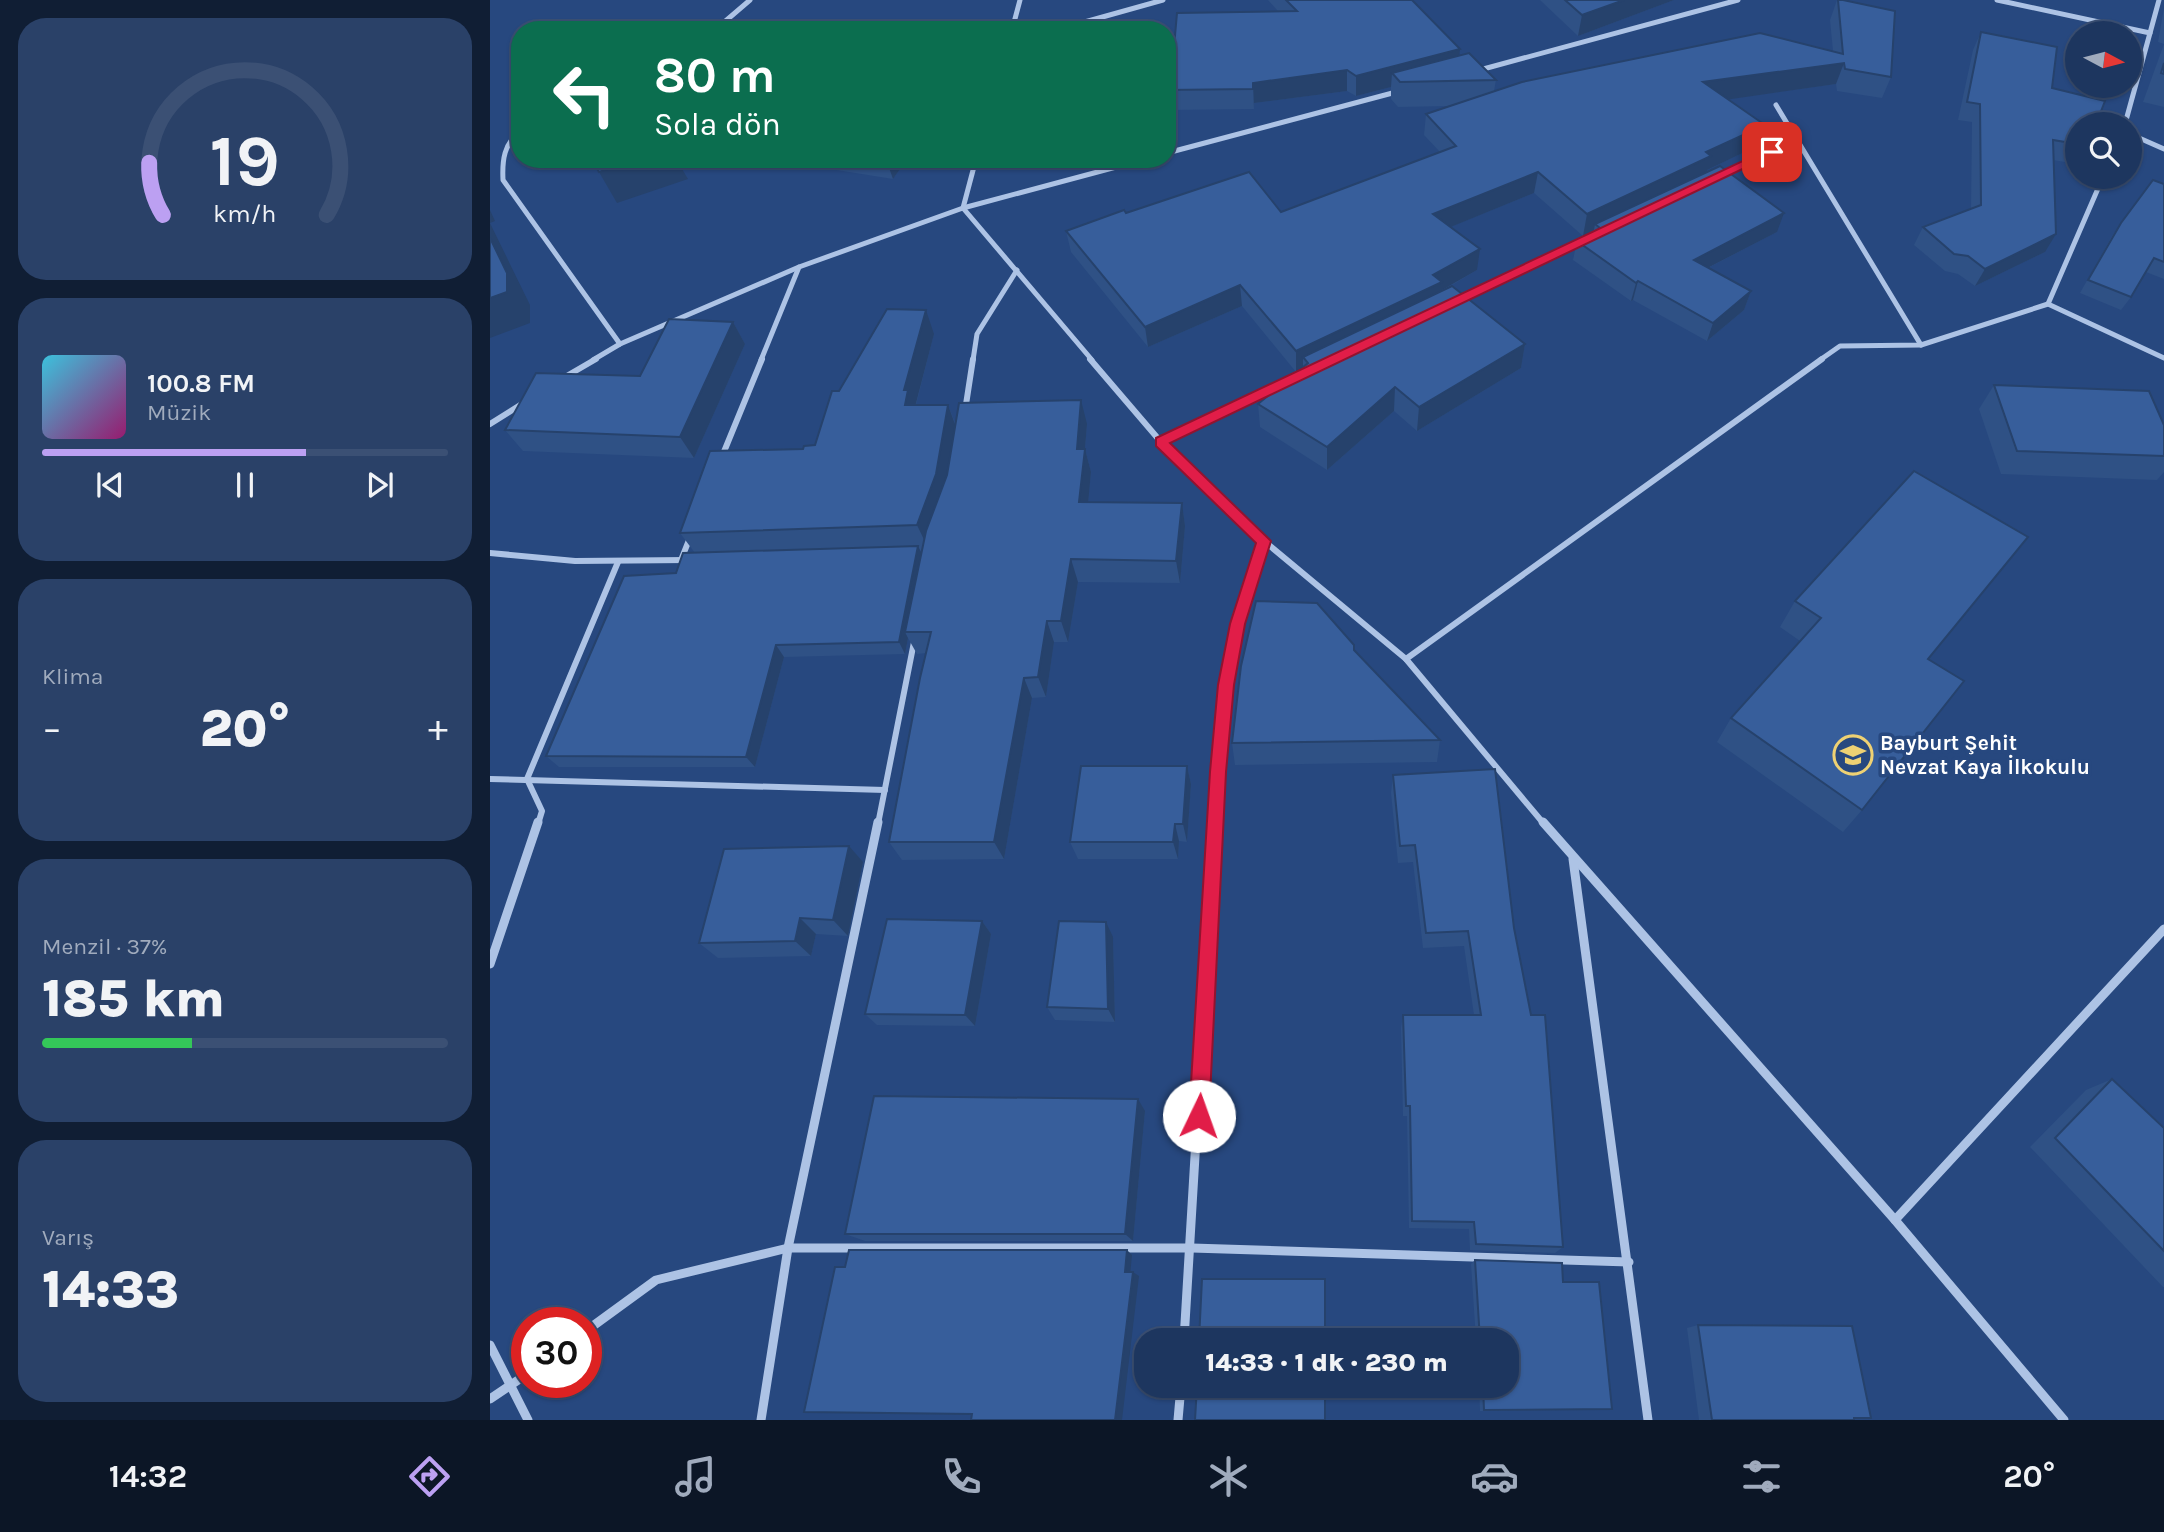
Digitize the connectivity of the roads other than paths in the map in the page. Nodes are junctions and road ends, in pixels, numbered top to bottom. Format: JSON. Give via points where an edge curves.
{"nodes":[{"id":1,"x":750,"y":0,"type":"edge"},
{"id":2,"x":1020,"y":0,"type":"edge"},
{"id":3,"x":1163,"y":0,"type":"edge"},
{"id":4,"x":1738,"y":0,"type":"edge"},
{"id":5,"x":1997,"y":0,"type":"edge"},
{"id":6,"x":2158,"y":0,"type":"edge"},
{"id":7,"x":726,"y":21,"type":"edge"},
{"id":8,"x":1014,"y":21,"type":"edge"},
{"id":9,"x":1088,"y":21,"type":"edge"},
{"id":10,"x":2150,"y":33,"type":"junction"},
{"id":11,"x":1473,"y":71,"type":"edge"},
{"id":12,"x":1406,"y":89,"type":"edge"},
{"id":13,"x":1776,"y":105,"type":"dead end"},
{"id":14,"x":2128,"y":112,"type":"edge"},
{"id":15,"x":511,"y":139,"type":"edge"},
{"id":16,"x":2142,"y":139,"type":"edge"},
{"id":17,"x":1796,"y":140,"type":"junction"},
{"id":18,"x":2164,"y":149,"type":"edge"},
{"id":19,"x":1176,"y":151,"type":"edge"},
{"id":20,"x":974,"y":168,"type":"edge"},
{"id":21,"x":1112,"y":168,"type":"edge"},
{"id":22,"x":1709,"y":182,"type":"edge"},
{"id":23,"x":2098,"y":189,"type":"edge"},
{"id":24,"x":963,"y":208,"type":"junction"},
{"id":25,"x":1597,"y":235,"type":"edge"},
{"id":26,"x":799,"y":267,"type":"junction"},
{"id":27,"x":1017,"y":270,"type":"junction"},
{"id":28,"x":2048,"y":304,"type":"junction"},
{"id":29,"x":1447,"y":306,"type":"edge"},
{"id":30,"x":620,"y":344,"type":"junction"},
{"id":31,"x":1921,"y":345,"type":"junction"},
{"id":32,"x":2164,"y":358,"type":"edge"},
{"id":33,"x":1298,"y":377,"type":"edge"},
{"id":34,"x":561,"y":380,"type":"edge"},
{"id":35,"x":537,"y":395,"type":"edge"},
{"id":36,"x":964,"y":416,"type":"edge"},
{"id":37,"x":490,"y":424,"type":"edge"},
{"id":38,"x":1161,"y":442,"type":"junction"},
{"id":39,"x":716,"y":471,"type":"edge"},
{"id":40,"x":696,"y":522,"type":"edge"},
{"id":41,"x":1264,"y":541,"type":"junction"},
{"id":42,"x":490,"y":553,"type":"edge"},
{"id":43,"x":681,"y":560,"type":"junction"},
{"id":44,"x":695,"y":560,"type":"edge"},
{"id":45,"x":618,"y":562,"type":"junction"},
{"id":46,"x":916,"y":632,"type":"edge"},
{"id":47,"x":1406,"y":659,"type":"junction"},
{"id":48,"x":490,"y":779,"type":"edge"},
{"id":49,"x":527,"y":779,"type":"junction"},
{"id":50,"x":886,"y":790,"type":"junction"},
{"id":51,"x":1572,"y":857,"type":"junction"},
{"id":52,"x":2164,"y":929,"type":"edge"},
{"id":53,"x":490,"y":964,"type":"edge"},
{"id":54,"x":1895,"y":1220,"type":"junction"},
{"id":55,"x":788,"y":1248,"type":"junction"},
{"id":56,"x":1192,"y":1248,"type":"junction"},
{"id":57,"x":1629,"y":1262,"type":"junction"},
{"id":58,"x":602,"y":1319,"type":"edge"},
{"id":59,"x":1185,"y":1328,"type":"edge"},
{"id":60,"x":490,"y":1345,"type":"edge"},
{"id":61,"x":510,"y":1386,"type":"junction"},
{"id":62,"x":1180,"y":1398,"type":"edge"},
{"id":63,"x":490,"y":1399,"type":"edge"},
{"id":64,"x":528,"y":1420,"type":"edge"},
{"id":65,"x":761,"y":1420,"type":"edge"},
{"id":66,"x":1178,"y":1420,"type":"edge"},
{"id":67,"x":1648,"y":1420,"type":"edge"},
{"id":68,"x":2064,"y":1420,"type":"edge"}],
"edges":[{"from":1,"to":7,"type":"street"},
{"from":2,"to":8,"type":"street"},
{"from":3,"to":9,"type":"street"},
{"from":4,"to":11,"type":"street"},
{"from":5,"to":10,"type":"street"},
{"from":6,"to":10,"type":"street"},
{"from":10,"to":14,"type":"street"},
{"from":12,"to":19,"type":"street"},
{"from":13,"to":17,"type":"street"},
{"from":15,"to":30,"type":"street","via":[[502,155],[503,180]]},
{"from":16,"to":18,"type":"street"},
{"from":17,"to":22,"type":"street"},
{"from":17,"to":31,"type":"street"},
{"from":20,"to":24,"type":"street"},
{"from":21,"to":24,"type":"street"},
{"from":23,"to":28,"type":"street"},
{"from":24,"to":26,"type":"street"},
{"from":24,"to":27,"type":"street"},
{"from":25,"to":29,"type":"street"},
{"from":26,"to":30,"type":"street"},
{"from":26,"to":39,"type":"street"},
{"from":27,"to":36,"type":"street","via":[[977,334]]},
{"from":27,"to":38,"type":"street"},
{"from":28,"to":31,"type":"street"},
{"from":28,"to":32,"type":"street"},
{"from":30,"to":34,"type":"street"},
{"from":31,"to":47,"type":"street","via":[[1839,346]]},
{"from":33,"to":38,"type":"street"},
{"from":35,"to":37,"type":"street"},
{"from":38,"to":41,"type":"street"},
{"from":40,"to":43,"type":"street"},
{"from":41,"to":47,"type":"street"},
{"from":41,"to":56,"type":"street","via":[[1237,624],[1226,685]]},
{"from":42,"to":45,"type":"street"},
{"from":43,"to":44,"type":"street"},
{"from":43,"to":45,"type":"street"},
{"from":45,"to":49,"type":"street"},
{"from":46,"to":50,"type":"street"},
{"from":47,"to":51,"type":"street"},
{"from":48,"to":49,"type":"street"},
{"from":49,"to":50,"type":"street"},
{"from":49,"to":53,"type":"street","via":[[542,811]]},
{"from":50,"to":55,"type":"street"},
{"from":51,"to":54,"type":"street"},
{"from":51,"to":57,"type":"street"},
{"from":52,"to":54,"type":"street"},
{"from":54,"to":68,"type":"street"},
{"from":55,"to":56,"type":"street"},
{"from":55,"to":58,"type":"street","via":[[656,1280]]},
{"from":55,"to":65,"type":"street"},
{"from":56,"to":57,"type":"street"},
{"from":56,"to":59,"type":"street"},
{"from":57,"to":67,"type":"street"},
{"from":60,"to":61,"type":"street"},
{"from":61,"to":63,"type":"street"},
{"from":61,"to":64,"type":"street"},
{"from":62,"to":66,"type":"street"}]}
